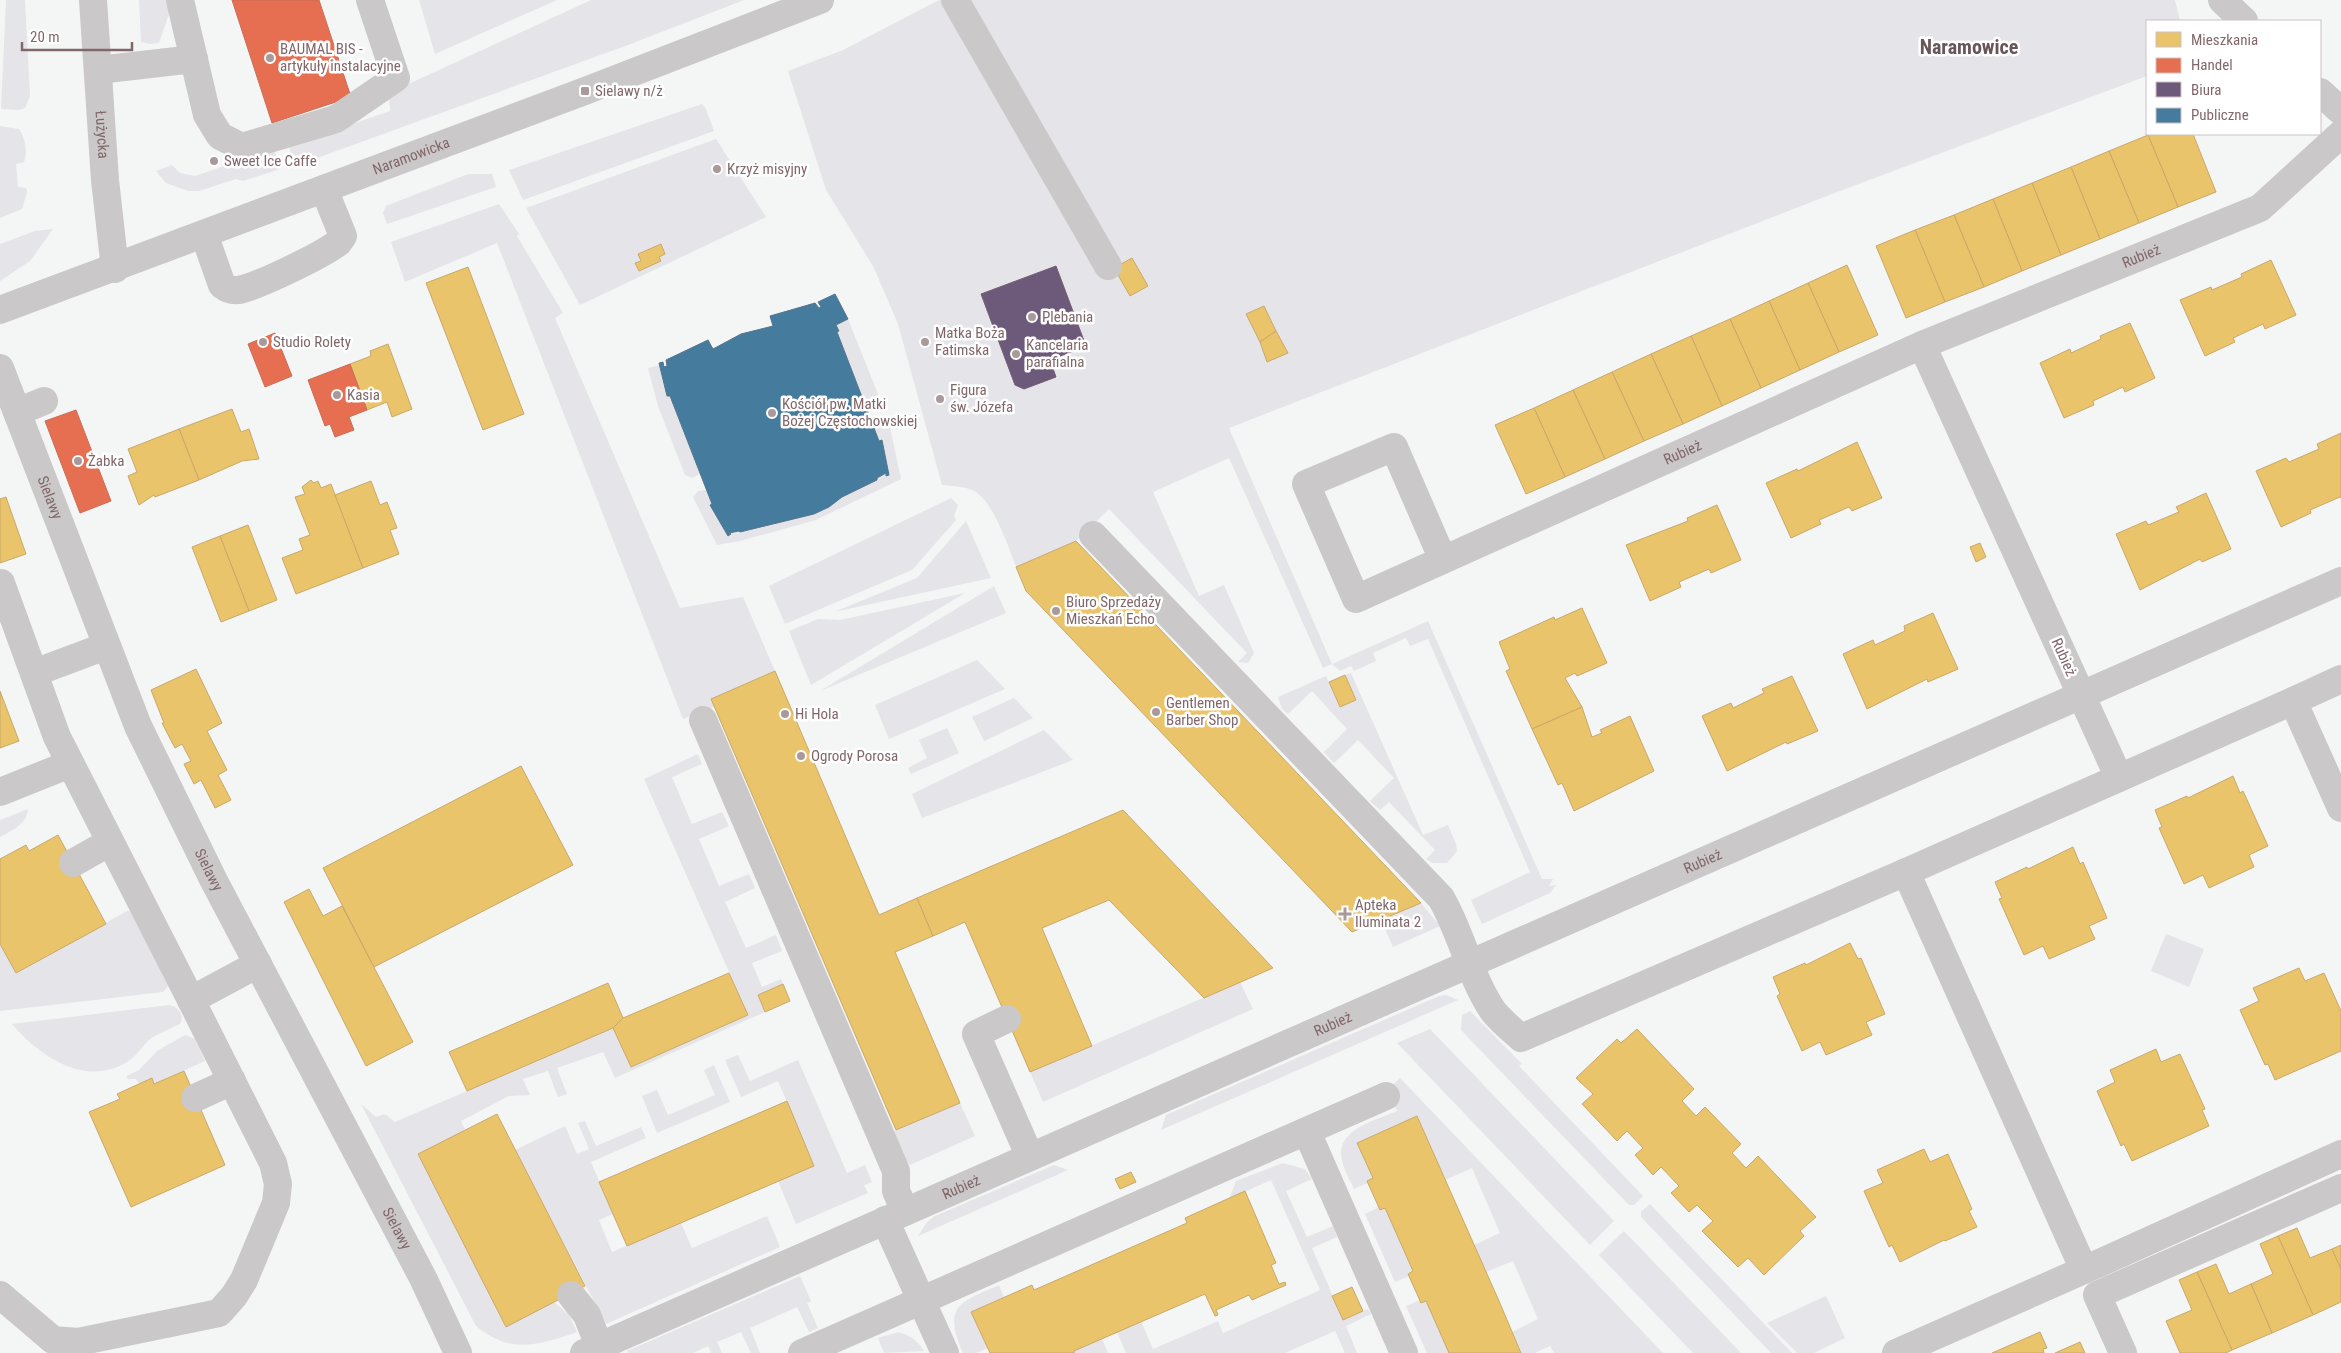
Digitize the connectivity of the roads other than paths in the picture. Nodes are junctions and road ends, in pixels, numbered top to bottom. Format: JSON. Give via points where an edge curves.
{"nodes":[{"id":1,"x":93,"y":0,"type":"edge"},
{"id":2,"x":180,"y":0,"type":"edge"},
{"id":3,"x":370,"y":0,"type":"edge"},
{"id":4,"x":820,"y":0,"type":"edge"},
{"id":5,"x":955,"y":0,"type":"edge"},
{"id":6,"x":2222,"y":0,"type":"edge"},
{"id":7,"x":2243,"y":20,"type":"edge"},
{"id":8,"x":194,"y":59,"type":"junction"},
{"id":9,"x":98,"y":70,"type":"junction"},
{"id":10,"x":2321,"y":93,"type":"edge"},
{"id":11,"x":2341,"y":111,"type":"edge"},
{"id":12,"x":2341,"y":134,"type":"edge"},
{"id":13,"x":324,"y":189,"type":"junction"},
{"id":14,"x":204,"y":234,"type":"junction"},
{"id":15,"x":1108,"y":266,"type":"dead end"},
{"id":16,"x":114,"y":269,"type":"junction"},
{"id":17,"x":0,"y":310,"type":"edge"},
{"id":18,"x":1922,"y":344,"type":"junction"},
{"id":19,"x":0,"y":368,"type":"edge"},
{"id":20,"x":44,"y":401,"type":"dead end"},
{"id":21,"x":17,"y":412,"type":"junction"},
{"id":22,"x":1093,"y":535,"type":"dead end"},
{"id":23,"x":1443,"y":560,"type":"junction"},
{"id":24,"x":2341,"y":581,"type":"edge"},
{"id":25,"x":1,"y":583,"type":"edge"},
{"id":26,"x":106,"y":646,"type":"junction"},
{"id":27,"x":34,"y":673,"type":"junction"},
{"id":28,"x":2341,"y":679,"type":"edge"},
{"id":29,"x":2081,"y":696,"type":"junction"},
{"id":30,"x":2293,"y":701,"type":"junction"},
{"id":31,"x":703,"y":720,"type":"dead end"},
{"id":32,"x":70,"y":764,"type":"junction"},
{"id":33,"x":2119,"y":778,"type":"junction"},
{"id":34,"x":0,"y":792,"type":"edge"},
{"id":35,"x":2341,"y":808,"type":"edge"},
{"id":36,"x":110,"y":842,"type":"junction"},
{"id":37,"x":73,"y":863,"type":"dead end"},
{"id":38,"x":1906,"y":872,"type":"junction"},
{"id":39,"x":258,"y":964,"type":"junction"},
{"id":40,"x":1471,"y":964,"type":"junction"},
{"id":41,"x":191,"y":1000,"type":"junction"},
{"id":42,"x":1007,"y":1019,"type":"dead end"},
{"id":43,"x":232,"y":1081,"type":"junction"},
{"id":44,"x":1386,"y":1096,"type":"dead end"},
{"id":45,"x":196,"y":1098,"type":"dead end"},
{"id":46,"x":1307,"y":1132,"type":"junction"},
{"id":47,"x":2341,"y":1154,"type":"edge"},
{"id":48,"x":1030,"y":1157,"type":"junction"},
{"id":49,"x":2341,"y":1188,"type":"edge"},
{"id":50,"x":895,"y":1216,"type":"junction"},
{"id":51,"x":2084,"y":1270,"type":"junction"},
{"id":52,"x":571,"y":1295,"type":"dead end"},
{"id":53,"x":2,"y":1298,"type":"edge"},
{"id":54,"x":922,"y":1300,"type":"junction"},
{"id":55,"x":601,"y":1345,"type":"edge"},
{"id":56,"x":458,"y":1353,"type":"edge"},
{"id":57,"x":802,"y":1353,"type":"edge"},
{"id":58,"x":945,"y":1353,"type":"edge"},
{"id":59,"x":1404,"y":1353,"type":"edge"},
{"id":60,"x":1896,"y":1353,"type":"edge"},
{"id":61,"x":2123,"y":1353,"type":"edge"}],
"edges":[{"from":1,"to":9,"type":"street","name":"Łużycka"},
{"from":2,"to":8,"type":"street"},
{"from":3,"to":8,"type":"street","via":[[396,78],[336,119],[242,147],[220,136],[207,116]]},
{"from":4,"to":13,"type":"street","name":"Naramowicka"},
{"from":5,"to":15,"type":"street"},
{"from":6,"to":7,"type":"street"},
{"from":8,"to":9,"type":"street"},
{"from":9,"to":16,"type":"street","name":"Łużycka"},
{"from":10,"to":11,"type":"street"},
{"from":12,"to":18,"type":"street","name":"Rubież","via":[[2260,208]]},
{"from":13,"to":14,"type":"street","name":"Naramowicka"},
{"from":13,"to":14,"type":"street","via":[[343,236],[338,243],[239,290],[229,290],[222,285]]},
{"from":14,"to":16,"type":"street","name":"Naramowicka"},
{"from":16,"to":17,"type":"street","name":"Naramowicka"},
{"from":18,"to":23,"type":"street","name":"Rubież"},
{"from":18,"to":29,"type":"street","name":"Rubież"},
{"from":19,"to":21,"type":"street","name":"Sielawy"},
{"from":20,"to":21,"type":"street"},
{"from":21,"to":26,"type":"street","name":"Sielawy"},
{"from":22,"to":40,"type":"street","via":[[1441,898],[1454,919]]},
{"from":23,"to":23,"type":"street","name":"Rubież","via":[[1394,447],[1306,484],[1356,599]]},
{"from":24,"to":29,"type":"street","name":"Rubież"},
{"from":25,"to":27,"type":"street"},
{"from":26,"to":27,"type":"street"},
{"from":26,"to":39,"type":"street","name":"Sielawy","via":[[138,726]]},
{"from":27,"to":32,"type":"street"},
{"from":28,"to":30,"type":"street"},
{"from":29,"to":33,"type":"street"},
{"from":29,"to":40,"type":"street","name":"Rubież"},
{"from":30,"to":33,"type":"street"},
{"from":30,"to":35,"type":"street"},
{"from":31,"to":50,"type":"street","via":[[896,1171]]},
{"from":32,"to":34,"type":"street"},
{"from":32,"to":36,"type":"street"},
{"from":33,"to":38,"type":"street"},
{"from":36,"to":37,"type":"street"},
{"from":36,"to":41,"type":"street"},
{"from":38,"to":40,"type":"street","via":[[1521,1038],[1494,1011]]},
{"from":38,"to":51,"type":"street"},
{"from":39,"to":41,"type":"street"},
{"from":39,"to":56,"type":"street","name":"Sielawy","via":[[423,1278]]},
{"from":40,"to":48,"type":"street","name":"Rubież"},
{"from":41,"to":43,"type":"street"},
{"from":42,"to":48,"type":"street","via":[[976,1034]]},
{"from":43,"to":45,"type":"street"},
{"from":43,"to":53,"type":"street","via":[[273,1163],[278,1184],[276,1203],[244,1280],[219,1313],[78,1342],[54,1340]]},
{"from":44,"to":46,"type":"street"},
{"from":46,"to":54,"type":"street"},
{"from":46,"to":59,"type":"street"},
{"from":47,"to":51,"type":"street"},
{"from":48,"to":50,"type":"street","name":"Rubież"},
{"from":49,"to":61,"type":"street","via":[[2097,1296]]},
{"from":50,"to":54,"type":"street"},
{"from":50,"to":55,"type":"street","name":"Rubież"},
{"from":51,"to":60,"type":"street"},
{"from":52,"to":55,"type":"street","via":[[587,1316]]},
{"from":54,"to":57,"type":"street"},
{"from":54,"to":58,"type":"street"}]}
